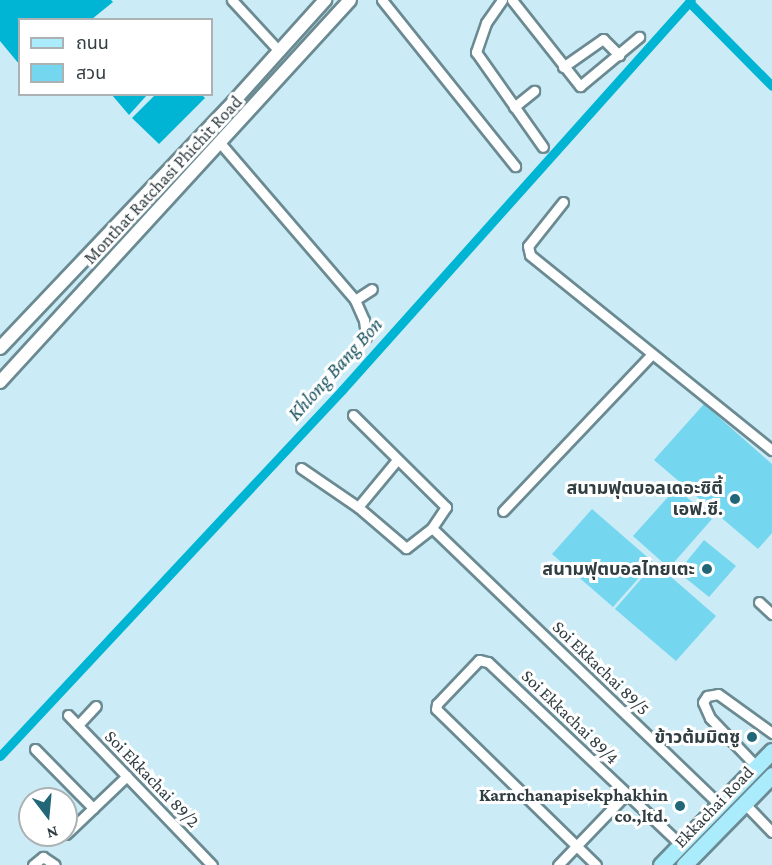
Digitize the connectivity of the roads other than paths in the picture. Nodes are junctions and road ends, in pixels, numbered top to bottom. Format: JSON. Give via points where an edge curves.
{"nodes":[{"id":1,"x":231,"y":0,"type":"edge"},
{"id":2,"x":325,"y":0,"type":"edge"},
{"id":3,"x":350,"y":0,"type":"edge"},
{"id":4,"x":382,"y":0,"type":"edge"},
{"id":5,"x":502,"y":0,"type":"edge"},
{"id":6,"x":512,"y":0,"type":"edge"},
{"id":7,"x":639,"y":37,"type":"dead end"},
{"id":8,"x":279,"y":51,"type":"junction"},
{"id":9,"x":619,"y":55,"type":"junction"},
{"id":10,"x":563,"y":67,"type":"junction"},
{"id":11,"x":534,"y":91,"type":"dead end"},
{"id":12,"x":514,"y":107,"type":"junction"},
{"id":13,"x":221,"y":144,"type":"junction"},
{"id":14,"x":543,"y":147,"type":"dead end"},
{"id":15,"x":515,"y":166,"type":"dead end"},
{"id":16,"x":563,"y":202,"type":"dead end"},
{"id":17,"x":372,"y":289,"type":"dead end"},
{"id":18,"x":355,"y":300,"type":"junction"},
{"id":19,"x":366,"y":337,"type":"dead end"},
{"id":20,"x":0,"y":348,"type":"edge"},
{"id":21,"x":651,"y":354,"type":"junction"},
{"id":22,"x":0,"y":382,"type":"edge"},
{"id":23,"x":353,"y":415,"type":"dead end"},
{"id":24,"x":772,"y":450,"type":"edge"},
{"id":25,"x":396,"y":461,"type":"junction"},
{"id":26,"x":302,"y":468,"type":"dead end"},
{"id":27,"x":358,"y":507,"type":"junction"},
{"id":28,"x":503,"y":511,"type":"dead end"},
{"id":29,"x":432,"y":528,"type":"junction"},
{"id":30,"x":759,"y":602,"type":"dead end"},
{"id":31,"x":772,"y":614,"type":"edge"},
{"id":32,"x":96,"y":706,"type":"dead end"},
{"id":33,"x":68,"y":715,"type":"dead end"},
{"id":34,"x":78,"y":725,"type":"junction"},
{"id":35,"x":772,"y":734,"type":"edge"},
{"id":36,"x":35,"y":749,"type":"dead end"},
{"id":37,"x":772,"y":751,"type":"edge"},
{"id":38,"x":757,"y":767,"type":"junction"},
{"id":39,"x":127,"y":776,"type":"junction"},
{"id":40,"x":772,"y":776,"type":"edge"},
{"id":41,"x":626,"y":794,"type":"junction"},
{"id":42,"x":745,"y":804,"type":"junction"},
{"id":43,"x":720,"y":806,"type":"junction"},
{"id":44,"x":93,"y":808,"type":"junction"},
{"id":45,"x":78,"y":822,"type":"edge"},
{"id":46,"x":772,"y":832,"type":"edge"},
{"id":47,"x":681,"y":845,"type":"junction"},
{"id":48,"x":576,"y":846,"type":"junction"},
{"id":49,"x":33,"y":865,"type":"edge"},
{"id":50,"x":55,"y":865,"type":"edge"},
{"id":51,"x":212,"y":865,"type":"edge"},
{"id":52,"x":558,"y":865,"type":"edge"},
{"id":53,"x":596,"y":865,"type":"edge"},
{"id":54,"x":661,"y":865,"type":"edge"},
{"id":55,"x":684,"y":865,"type":"edge"}],
"edges":[{"from":1,"to":8,"type":"street"},
{"from":2,"to":8,"type":"street","name":"Monthat Ratchasi Phichit Road"},
{"from":3,"to":13,"type":"street","name":"Monthat Ratchasi Phichit Road"},
{"from":4,"to":15,"type":"street"},
{"from":5,"to":12,"type":"street","via":[[486,23],[476,52]]},
{"from":6,"to":10,"type":"street"},
{"from":7,"to":9,"type":"street"},
{"from":8,"to":20,"type":"street","name":"Monthat Ratchasi Phichit Road"},
{"from":9,"to":10,"type":"street","via":[[603,39]]},
{"from":9,"to":10,"type":"street","via":[[584,85],[577,85]]},
{"from":11,"to":12,"type":"street"},
{"from":12,"to":14,"type":"street"},
{"from":13,"to":18,"type":"street"},
{"from":13,"to":22,"type":"street","name":"Monthat Ratchasi Phichit Road"},
{"from":16,"to":21,"type":"street","via":[[531,241],[528,252]]},
{"from":17,"to":18,"type":"street"},
{"from":18,"to":19,"type":"street"},
{"from":21,"to":24,"type":"street"},
{"from":21,"to":28,"type":"street"},
{"from":23,"to":25,"type":"street","via":[[390,448]]},
{"from":25,"to":27,"type":"street"},
{"from":25,"to":29,"type":"street","via":[[445,505],[444,514]]},
{"from":26,"to":27,"type":"street"},
{"from":27,"to":29,"type":"street","via":[[403,548],[410,547]]},
{"from":29,"to":43,"type":"street","name":"Soi Ekkachai 89/5"},
{"from":30,"to":31,"type":"street"},
{"from":32,"to":34,"type":"street"},
{"from":33,"to":34,"type":"street","name":"Soi Ekkachai 89/2"},
{"from":34,"to":39,"type":"street","name":"Soi Ekkachai 89/2"},
{"from":35,"to":38,"type":"street","via":[[718,694],[707,696],[703,702],[710,718]]},
{"from":36,"to":44,"type":"street"},
{"from":37,"to":38,"type":"main road","name":"Ekkachai Road"},
{"from":38,"to":43,"type":"main road","name":"Ekkachai Road"},
{"from":39,"to":44,"type":"street"},
{"from":39,"to":51,"type":"street","name":"Soi Ekkachai 89/2"},
{"from":40,"to":42,"type":"main road","name":"Ekkachai Road"},
{"from":41,"to":47,"type":"street","name":"Soi Ekkachai 89/4"},
{"from":41,"to":48,"type":"street"},
{"from":41,"to":48,"type":"street","name":"Soi Ekkachai 89/4","via":[[488,662],[475,663],[437,704],[438,711]]},
{"from":42,"to":46,"type":"street"},
{"from":42,"to":55,"type":"main road","name":"Ekkachai Road"},
{"from":43,"to":47,"type":"main road","name":"Ekkachai Road"},
{"from":44,"to":45,"type":"street"},
{"from":47,"to":54,"type":"main road","name":"Ekkachai Road"},
{"from":48,"to":52,"type":"street"},
{"from":48,"to":53,"type":"street"},
{"from":49,"to":50,"type":"street","via":[[43,857]]}]}
